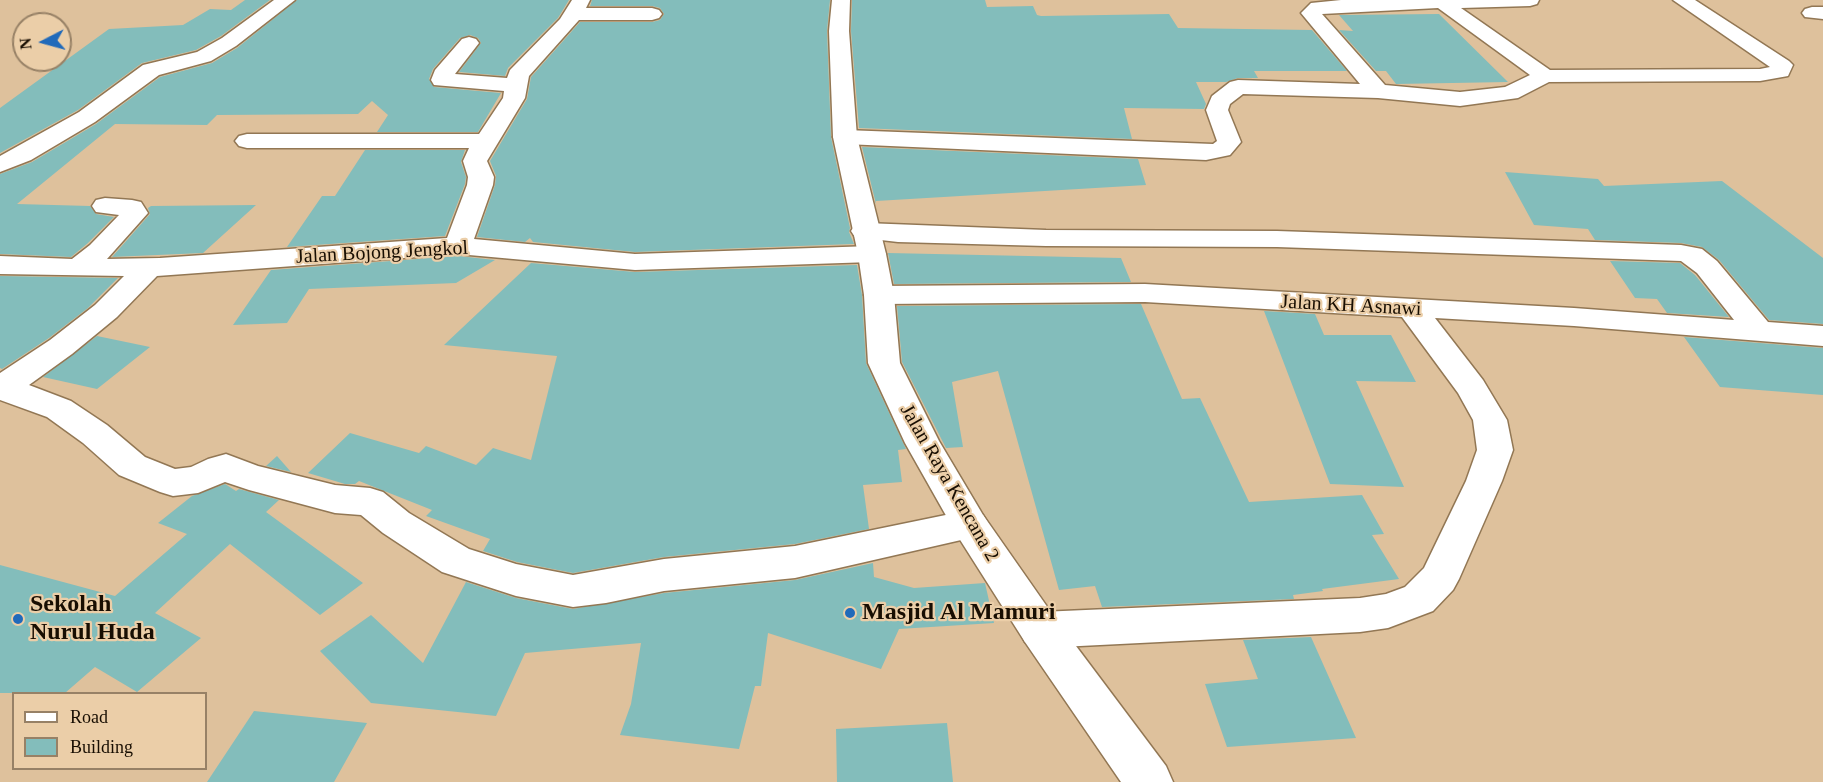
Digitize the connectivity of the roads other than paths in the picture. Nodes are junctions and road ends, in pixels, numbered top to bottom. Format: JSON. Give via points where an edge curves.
{"nodes":[{"id":1,"x":286,"y":0,"type":"edge"},
{"id":2,"x":840,"y":0,"type":"edge"},
{"id":3,"x":1530,"y":0,"type":"edge"},
{"id":4,"x":1682,"y":0,"type":"edge"},
{"id":5,"x":1440,"y":1,"type":"edge"},
{"id":6,"x":577,"y":7,"type":"edge"},
{"id":7,"x":652,"y":14,"type":"dead end"},
{"id":8,"x":469,"y":43,"type":"dead end"},
{"id":9,"x":1545,"y":76,"type":"junction"},
{"id":10,"x":516,"y":85,"type":"junction"},
{"id":11,"x":1378,"y":91,"type":"junction"},
{"id":12,"x":845,"y":137,"type":"junction"},
{"id":13,"x":247,"y":141,"type":"dead end"},
{"id":14,"x":485,"y":141,"type":"junction"},
{"id":15,"x":0,"y":165,"type":"edge"},
{"id":16,"x":105,"y":207,"type":"dead end"},
{"id":17,"x":869,"y":242,"type":"junction"},
{"id":18,"x":458,"y":246,"type":"junction"},
{"id":19,"x":0,"y":265,"type":"edge"},
{"id":20,"x":149,"y":267,"type":"junction"},
{"id":21,"x":78,"y":268,"type":"junction"},
{"id":22,"x":879,"y":296,"type":"junction"},
{"id":23,"x":1413,"y":310,"type":"junction"},
{"id":24,"x":1759,"y":331,"type":"junction"},
{"id":25,"x":1823,"y":336,"type":"edge"},
{"id":26,"x":1,"y":388,"type":"edge"},
{"id":27,"x":970,"y":525,"type":"junction"},
{"id":28,"x":1040,"y":630,"type":"junction"},
{"id":29,"x":1149,"y":782,"type":"edge"}],
"edges":[{"from":1,"to":15,"type":"street","via":[[204,57],[151,70],[87,117]]},
{"from":2,"to":12,"type":"street","name":"Jalan Raya Kencana 2"},
{"from":3,"to":5,"type":"street"},
{"from":4,"to":9,"type":"street","via":[[1782,65],[1780,71],[1760,75]]},
{"from":5,"to":9,"type":"street"},
{"from":5,"to":11,"type":"street","via":[[1318,7],[1311,13]]},
{"from":6,"to":7,"type":"street"},
{"from":6,"to":10,"type":"street","via":[[518,75]]},
{"from":8,"to":10,"type":"street","via":[[442,80]]},
{"from":9,"to":11,"type":"street","via":[[1510,93],[1460,99]]},
{"from":10,"to":14,"type":"street","via":[[514,98]]},
{"from":11,"to":12,"type":"street","via":[[1238,87],[1220,101],[1217,110],[1228,142],[1221,150],[1206,153]]},
{"from":12,"to":17,"type":"street","name":"Jalan Raya Kencana 2"},
{"from":13,"to":14,"type":"street"},
{"from":14,"to":18,"type":"street","via":[[475,161],[480,185]]},
{"from":16,"to":21,"type":"street","via":[[132,208],[135,213],[100,251]]},
{"from":17,"to":18,"type":"street","name":"Jalan Bojong Jengkol","via":[[635,262]]},
{"from":17,"to":22,"type":"street","name":"Jalan Raya Kencana 2"},
{"from":17,"to":24,"type":"street","name":"Jalan Bojong Jengkol","via":[[898,234],[1277,239],[1681,253],[1692,255],[1707,267]]},
{"from":18,"to":20,"type":"street","name":"Jalan Bojong Jengkol"},
{"from":19,"to":21,"type":"street","name":"Jalan Bojong Jengkol"},
{"from":20,"to":21,"type":"street","name":"Jalan Bojong Jengkol"},
{"from":20,"to":26,"type":"street","via":[[106,311]]},
{"from":22,"to":23,"type":"street","name":"Jalan KH Asnawi","via":[[1135,293]]},
{"from":22,"to":27,"type":"street","name":"Jalan Raya Kencana 2","via":[[884,363],[922,443]]},
{"from":23,"to":24,"type":"street","name":"Jalan KH Asnawi"},
{"from":23,"to":28,"type":"street","via":[[1490,420],[1495,450],[1439,579],[1419,599],[1388,611],[1360,615]]},
{"from":24,"to":25,"type":"street","name":"Jalan KH Asnawi"},
{"from":26,"to":27,"type":"street","via":[[59,409],[132,466],[173,483],[198,480],[226,467],[249,477],[335,499],[370,502],[456,561],[516,580],[573,591],[664,575],[795,561]]},
{"from":27,"to":28,"type":"street","name":"Jalan Raya Kencana 2"},
{"from":28,"to":29,"type":"street","name":"Jalan Raya Kencana 2"}]}
